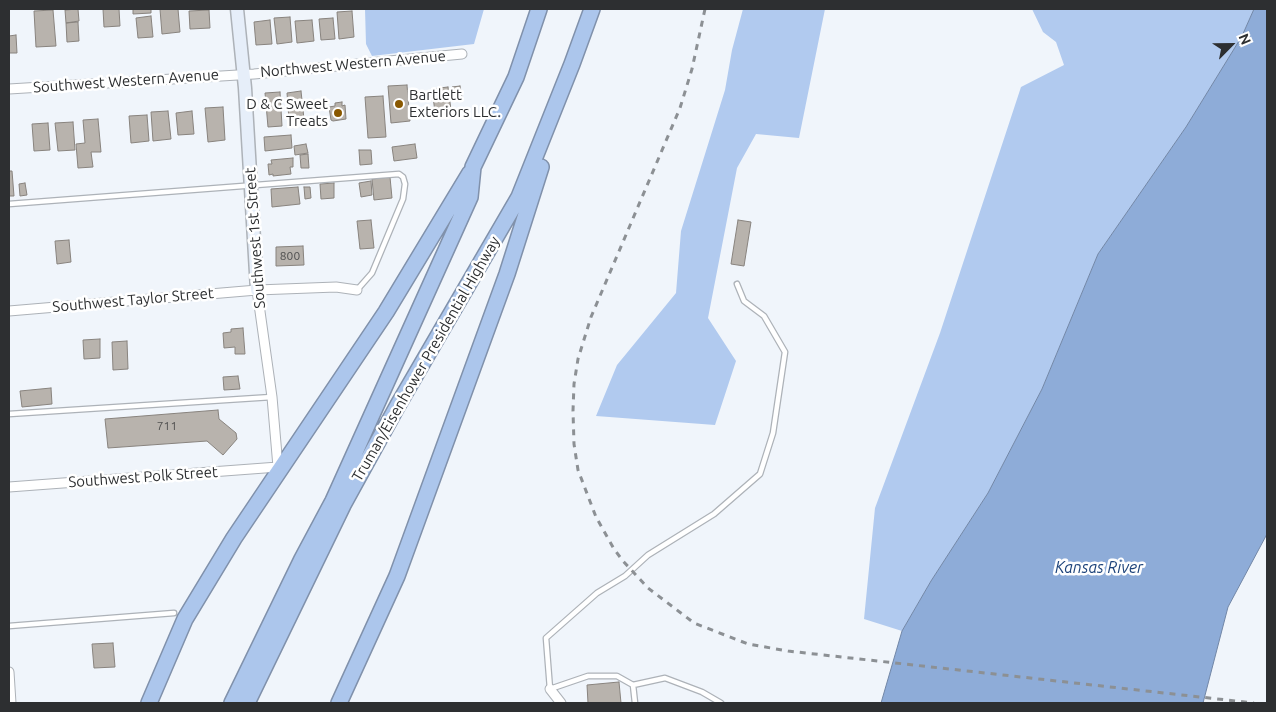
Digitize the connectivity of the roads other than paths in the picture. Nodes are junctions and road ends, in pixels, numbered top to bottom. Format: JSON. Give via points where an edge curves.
{"nodes":[{"id":1,"x":237,"y":9,"type":"edge"},
{"id":2,"x":539,"y":9,"type":"edge"},
{"id":3,"x":592,"y":9,"type":"edge"},
{"id":4,"x":462,"y":54,"type":"dead end"},
{"id":5,"x":572,"y":64,"type":"junction"},
{"id":6,"x":243,"y":74,"type":"junction"},
{"id":7,"x":9,"y":89,"type":"edge"},
{"id":8,"x":473,"y":167,"type":"junction"},
{"id":9,"x":251,"y":186,"type":"junction"},
{"id":10,"x":9,"y":204,"type":"edge"},
{"id":11,"x":737,"y":284,"type":"dead end"},
{"id":12,"x":257,"y":290,"type":"junction"},
{"id":13,"x":357,"y":290,"type":"joint"},
{"id":14,"x":9,"y":311,"type":"edge"},
{"id":15,"x":272,"y":396,"type":"junction"},
{"id":16,"x":9,"y":414,"type":"edge"},
{"id":17,"x":278,"y":467,"type":"joint"},
{"id":18,"x":9,"y":487,"type":"edge"},
{"id":19,"x":338,"y":503,"type":"junction"},
{"id":20,"x":174,"y":613,"type":"dead end"},
{"id":21,"x":9,"y":626,"type":"edge"},
{"id":22,"x":9,"y":672,"type":"edge"},
{"id":23,"x":633,"y":685,"type":"junction"},
{"id":24,"x":550,"y":689,"type":"junction"},
{"id":25,"x":11,"y":703,"type":"edge"},
{"id":26,"x":149,"y":703,"type":"edge"},
{"id":27,"x":232,"y":703,"type":"edge"},
{"id":28,"x":247,"y":703,"type":"edge"},
{"id":29,"x":339,"y":703,"type":"edge"},
{"id":30,"x":560,"y":703,"type":"edge"},
{"id":31,"x":635,"y":703,"type":"edge"},
{"id":32,"x":721,"y":703,"type":"edge"}],
"edges":[{"from":1,"to":6,"type":"street","name":"Southwest 1st Street"},
{"from":2,"to":8,"type":"highway","name":"Truman/Eisenhower Presidential Highway","via":[[516,77]]},
{"from":3,"to":5,"type":"highway","name":"Truman/Eisenhower Presidential Highway"},
{"from":4,"to":6,"type":"street","name":"Northwest Western Avenue"},
{"from":5,"to":19,"type":"highway","name":"Truman/Eisenhower Presidential Highway","via":[[519,197]]},
{"from":5,"to":29,"type":"highway","via":[[507,274],[414,530],[397,576]]},
{"from":6,"to":7,"type":"street","name":"Southwest Western Avenue"},
{"from":6,"to":9,"type":"street","name":"Southwest 1st Street"},
{"from":8,"to":19,"type":"highway","name":"Truman/Eisenhower Presidential Highway","via":[[470,197]]},
{"from":8,"to":26,"type":"highway","via":[[386,312],[234,538],[185,619]]},
{"from":9,"to":10,"type":"lane"},
{"from":9,"to":12,"type":"street","name":"Southwest 1st Street"},
{"from":9,"to":13,"type":"lane","via":[[397,173],[402,176],[405,187],[402,199],[372,273]]},
{"from":11,"to":24,"type":"lane","via":[[744,301],[764,316],[786,352],[773,433],[760,474],[714,514],[648,555],[626,576],[597,593],[546,638]]},
{"from":12,"to":13,"type":"street","name":"Southwest Taylor Street","via":[[336,287]]},
{"from":12,"to":14,"type":"street","name":"Southwest Taylor Street"},
{"from":12,"to":15,"type":"street","name":"Southwest 1st Street"},
{"from":15,"to":16,"type":"lane"},
{"from":15,"to":17,"type":"street","name":"Southwest 1st Street"},
{"from":17,"to":18,"type":"street","name":"Southwest Polk Street"},
{"from":19,"to":27,"type":"highway","name":"Truman/Eisenhower Presidential Highway","via":[[302,559]]},
{"from":19,"to":28,"type":"highway","name":"Truman/Eisenhower Presidential Highway"},
{"from":20,"to":21,"type":"lane"},
{"from":22,"to":25,"type":"street"},
{"from":23,"to":24,"type":"lane","via":[[617,676],[588,676]]},
{"from":23,"to":31,"type":"lane"},
{"from":23,"to":32,"type":"lane","via":[[665,678]]},
{"from":24,"to":30,"type":"street"}]}
